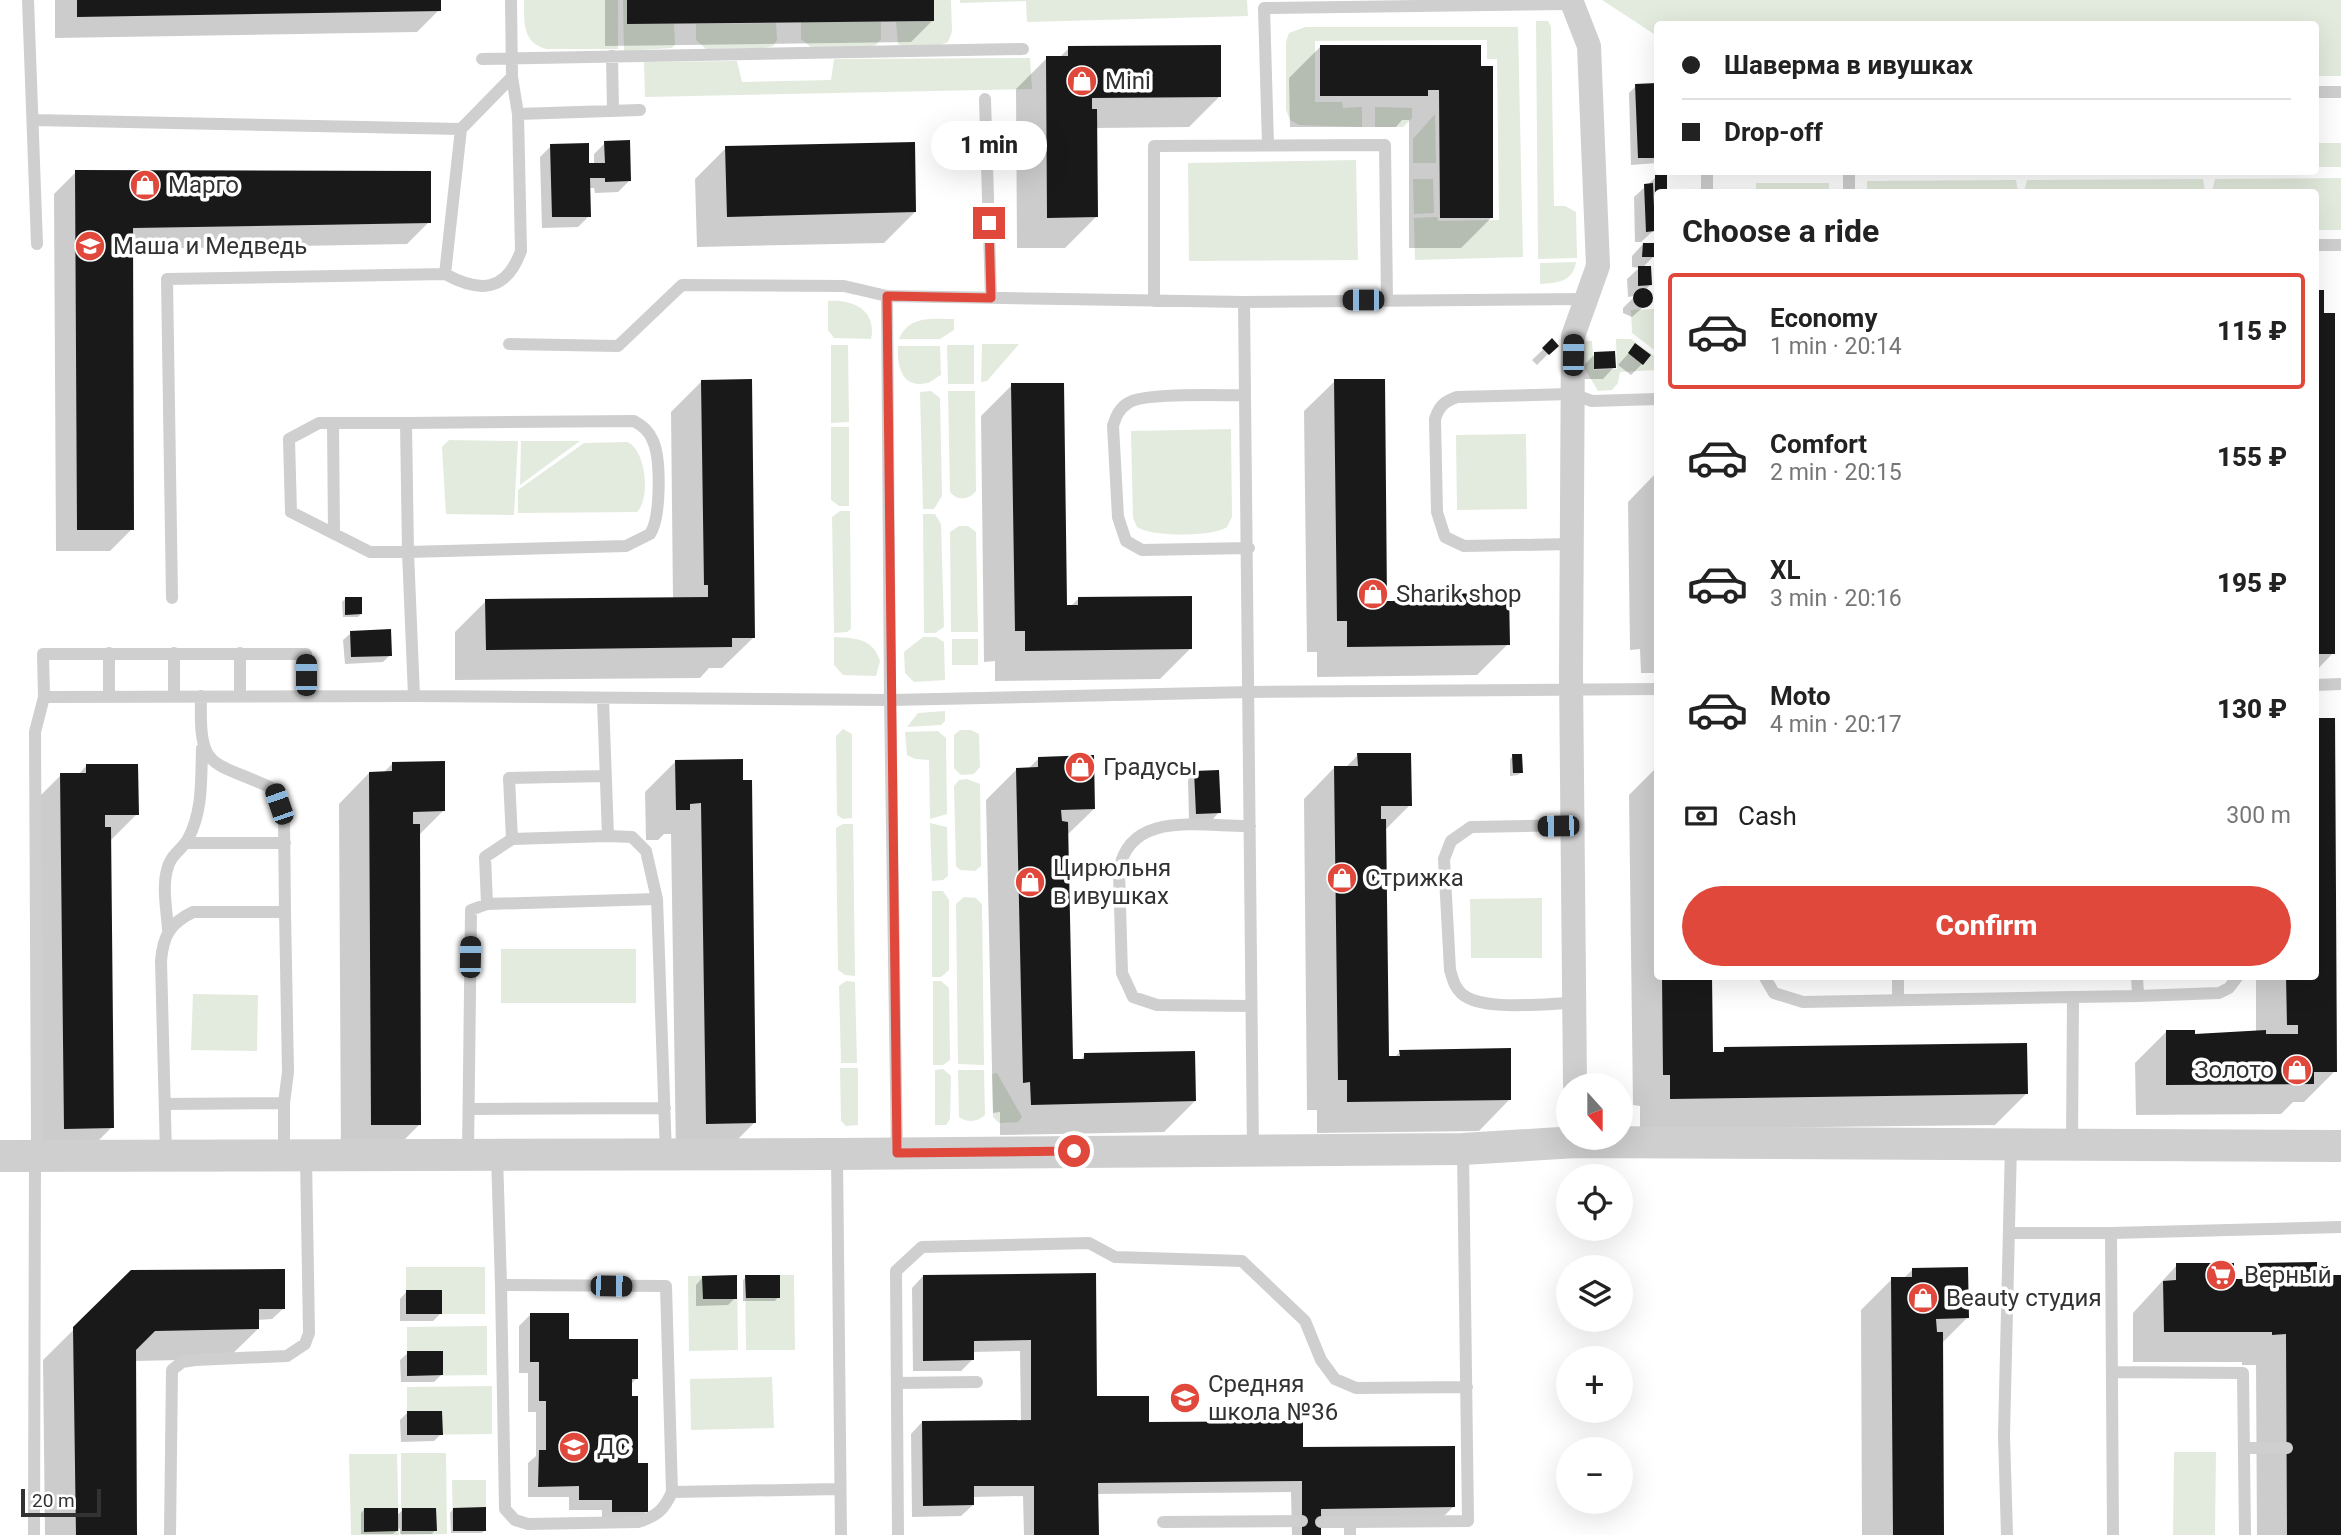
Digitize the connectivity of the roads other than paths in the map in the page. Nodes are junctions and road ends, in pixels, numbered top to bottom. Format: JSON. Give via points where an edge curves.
{"nodes":[{"id":1,"x":28,"y":0,"type":"edge"},
{"id":2,"x":511,"y":0,"type":"edge"},
{"id":3,"x":1571,"y":2,"type":"edge"},
{"id":4,"x":1344,"y":3,"type":"edge"},
{"id":5,"x":1023,"y":49,"type":"dead end"},
{"id":6,"x":612,"y":56,"type":"junction"},
{"id":7,"x":512,"y":58,"type":"junction"},
{"id":8,"x":482,"y":59,"type":"dead end"},
{"id":9,"x":512,"y":77,"type":"junction"},
{"id":10,"x":2319,"y":92,"type":"edge"},
{"id":11,"x":2341,"y":92,"type":"edge"},
{"id":12,"x":985,"y":99,"type":"dead end"},
{"id":13,"x":640,"y":110,"type":"dead end"},
{"id":14,"x":613,"y":111,"type":"junction"},
{"id":15,"x":518,"y":114,"type":"junction"},
{"id":16,"x":35,"y":120,"type":"junction"},
{"id":17,"x":461,"y":129,"type":"junction"},
{"id":18,"x":1268,"y":144,"type":"junction"},
{"id":19,"x":37,"y":244,"type":"dead end"},
{"id":20,"x":2319,"y":245,"type":"edge"},
{"id":21,"x":2341,"y":245,"type":"edge"},
{"id":22,"x":445,"y":274,"type":"junction"},
{"id":23,"x":887,"y":296,"type":"junction"},
{"id":24,"x":991,"y":298,"type":"junction"},
{"id":25,"x":1585,"y":299,"type":"junction"},
{"id":26,"x":1387,"y":300,"type":"junction"},
{"id":27,"x":1154,"y":301,"type":"junction"},
{"id":28,"x":1244,"y":302,"type":"junction"},
{"id":29,"x":509,"y":344,"type":"dead end"},
{"id":30,"x":1572,"y":394,"type":"junction"},
{"id":31,"x":1245,"y":396,"type":"junction"},
{"id":32,"x":1654,"y":399,"type":"edge"},
{"id":33,"x":333,"y":423,"type":"junction"},
{"id":34,"x":406,"y":423,"type":"junction"},
{"id":35,"x":334,"y":534,"type":"junction"},
{"id":36,"x":1572,"y":544,"type":"junction"},
{"id":37,"x":1249,"y":548,"type":"junction"},
{"id":38,"x":408,"y":552,"type":"junction"},
{"id":39,"x":172,"y":598,"type":"dead end"},
{"id":40,"x":109,"y":653,"type":"junction"},
{"id":41,"x":174,"y":653,"type":"junction"},
{"id":42,"x":240,"y":653,"type":"junction"},
{"id":43,"x":2341,"y":684,"type":"edge"},
{"id":44,"x":2319,"y":685,"type":"edge"},
{"id":45,"x":1654,"y":689,"type":"edge"},
{"id":46,"x":1572,"y":691,"type":"junction"},
{"id":47,"x":1250,"y":692,"type":"junction"},
{"id":48,"x":109,"y":695,"type":"junction"},
{"id":49,"x":240,"y":695,"type":"junction"},
{"id":50,"x":174,"y":696,"type":"junction"},
{"id":51,"x":201,"y":696,"type":"junction"},
{"id":52,"x":306,"y":696,"type":"junction"},
{"id":53,"x":414,"y":696,"type":"junction"},
{"id":54,"x":44,"y":697,"type":"junction"},
{"id":55,"x":603,"y":700,"type":"junction"},
{"id":56,"x":890,"y":700,"type":"junction"},
{"id":57,"x":202,"y":747,"type":"junction"},
{"id":58,"x":605,"y":776,"type":"junction"},
{"id":59,"x":1573,"y":825,"type":"junction"},
{"id":60,"x":1250,"y":826,"type":"junction"},
{"id":61,"x":608,"y":836,"type":"junction"},
{"id":62,"x":512,"y":839,"type":"junction"},
{"id":63,"x":186,"y":843,"type":"junction"},
{"id":64,"x":285,"y":843,"type":"junction"},
{"id":65,"x":657,"y":898,"type":"junction"},
{"id":66,"x":487,"y":904,"type":"junction"},
{"id":67,"x":285,"y":912,"type":"junction"},
{"id":68,"x":167,"y":930,"type":"junction"},
{"id":69,"x":1766,"y":980,"type":"edge"},
{"id":70,"x":1898,"y":980,"type":"edge"},
{"id":71,"x":2137,"y":980,"type":"edge"},
{"id":72,"x":2235,"y":980,"type":"edge"},
{"id":73,"x":2138,"y":996,"type":"junction"},
{"id":74,"x":2073,"y":997,"type":"junction"},
{"id":75,"x":1898,"y":999,"type":"junction"},
{"id":76,"x":1575,"y":1003,"type":"junction"},
{"id":77,"x":1251,"y":1006,"type":"junction"},
{"id":78,"x":1575,"y":1073,"type":"edge"},
{"id":79,"x":284,"y":1103,"type":"junction"},
{"id":80,"x":165,"y":1104,"type":"junction"},
{"id":81,"x":665,"y":1108,"type":"junction"},
{"id":82,"x":469,"y":1109,"type":"junction"},
{"id":83,"x":1633,"y":1141,"type":"edge"},
{"id":84,"x":1556,"y":1142,"type":"edge"},
{"id":85,"x":2072,"y":1144,"type":"junction"},
{"id":86,"x":2011,"y":1145,"type":"junction"},
{"id":87,"x":2341,"y":1146,"type":"edge"},
{"id":88,"x":1463,"y":1149,"type":"junction"},
{"id":89,"x":1253,"y":1150,"type":"junction"},
{"id":90,"x":897,"y":1153,"type":"junction"},
{"id":91,"x":166,"y":1154,"type":"junction"},
{"id":92,"x":837,"y":1154,"type":"junction"},
{"id":93,"x":666,"y":1155,"type":"junction"},
{"id":94,"x":0,"y":1156,"type":"edge"},
{"id":95,"x":295,"y":1156,"type":"junction"},
{"id":96,"x":483,"y":1156,"type":"junction"},
{"id":97,"x":35,"y":1157,"type":"junction"},
{"id":98,"x":2341,"y":1227,"type":"edge"},
{"id":99,"x":2010,"y":1233,"type":"junction"},
{"id":100,"x":2111,"y":1233,"type":"junction"},
{"id":101,"x":501,"y":1285,"type":"junction"},
{"id":102,"x":2112,"y":1372,"type":"junction"},
{"id":103,"x":977,"y":1382,"type":"dead end"},
{"id":104,"x":898,"y":1383,"type":"junction"},
{"id":105,"x":1467,"y":1387,"type":"junction"},
{"id":106,"x":2245,"y":1448,"type":"junction"},
{"id":107,"x":2287,"y":1448,"type":"dead end"},
{"id":108,"x":839,"y":1489,"type":"junction"},
{"id":109,"x":672,"y":1492,"type":"junction"},
{"id":110,"x":1302,"y":1521,"type":"dead end"},
{"id":111,"x":1163,"y":1522,"type":"dead end"},
{"id":112,"x":1321,"y":1522,"type":"dead end"},
{"id":113,"x":1350,"y":1529,"type":"edge"},
{"id":114,"x":34,"y":1535,"type":"edge"},
{"id":115,"x":170,"y":1535,"type":"edge"},
{"id":116,"x":841,"y":1535,"type":"edge"},
{"id":117,"x":898,"y":1535,"type":"edge"},
{"id":118,"x":2007,"y":1535,"type":"edge"},
{"id":119,"x":2113,"y":1535,"type":"edge"},
{"id":120,"x":2245,"y":1535,"type":"edge"}],
"edges":[{"from":1,"to":16,"type":"lane"},
{"from":2,"to":7,"type":"lane"},
{"from":3,"to":4,"type":"lane"},
{"from":3,"to":25,"type":"street","via":[[1589,59],[1598,266]]},
{"from":4,"to":18,"type":"lane","via":[[1264,8]]},
{"from":5,"to":6,"type":"lane"},
{"from":6,"to":7,"type":"lane"},
{"from":6,"to":14,"type":"lane"},
{"from":7,"to":8,"type":"lane"},
{"from":7,"to":9,"type":"lane"},
{"from":9,"to":15,"type":"lane"},
{"from":9,"to":17,"type":"lane"},
{"from":10,"to":11,"type":"lane"},
{"from":12,"to":24,"type":"lane"},
{"from":13,"to":14,"type":"lane"},
{"from":14,"to":15,"type":"lane"},
{"from":15,"to":22,"type":"lane","via":[[521,251],[513,271],[486,286],[470,285]]},
{"from":16,"to":17,"type":"lane"},
{"from":16,"to":19,"type":"lane"},
{"from":17,"to":22,"type":"lane"},
{"from":18,"to":26,"type":"lane","via":[[1385,145]]},
{"from":18,"to":27,"type":"lane","via":[[1153,146]]},
{"from":20,"to":21,"type":"lane"},
{"from":22,"to":39,"type":"lane","via":[[166,279]]},
{"from":23,"to":24,"type":"lane"},
{"from":23,"to":29,"type":"lane","via":[[844,286],[682,285],[618,346]]},
{"from":23,"to":56,"type":"lane"},
{"from":24,"to":27,"type":"lane"},
{"from":25,"to":26,"type":"lane"},
{"from":25,"to":30,"type":"street","via":[[1573,336]]},
{"from":26,"to":28,"type":"lane"},
{"from":27,"to":28,"type":"lane"},
{"from":28,"to":31,"type":"lane"},
{"from":30,"to":32,"type":"lane","via":[[1592,401]]},
{"from":30,"to":36,"type":"street"},
{"from":30,"to":36,"type":"lane","via":[[1457,397],[1438,408],[1435,419],[1437,512],[1445,537],[1464,546]]},
{"from":31,"to":37,"type":"lane"},
{"from":31,"to":37,"type":"lane","via":[[1147,397],[1130,401],[1117,413],[1114,426],[1118,517],[1126,541],[1142,550]]},
{"from":33,"to":34,"type":"lane"},
{"from":33,"to":35,"type":"lane"},
{"from":33,"to":35,"type":"lane","via":[[319,423],[289,439],[291,512]]},
{"from":34,"to":38,"type":"lane"},
{"from":34,"to":38,"type":"lane","via":[[634,421],[645,427],[656,449],[658,505],[650,534],[626,546]]},
{"from":35,"to":38,"type":"lane","via":[[370,552]]},
{"from":36,"to":46,"type":"street"},
{"from":37,"to":47,"type":"lane"},
{"from":38,"to":53,"type":"lane"},
{"from":40,"to":41,"type":"lane"},
{"from":40,"to":48,"type":"lane"},
{"from":40,"to":54,"type":"lane","via":[[43,654]]},
{"from":41,"to":42,"type":"lane"},
{"from":41,"to":50,"type":"lane"},
{"from":42,"to":49,"type":"lane"},
{"from":42,"to":52,"type":"lane","via":[[306,654]]},
{"from":43,"to":44,"type":"lane"},
{"from":45,"to":46,"type":"lane"},
{"from":46,"to":47,"type":"lane"},
{"from":46,"to":59,"type":"street"},
{"from":47,"to":56,"type":"lane"},
{"from":47,"to":60,"type":"lane"},
{"from":48,"to":50,"type":"lane"},
{"from":48,"to":54,"type":"lane"},
{"from":49,"to":51,"type":"lane"},
{"from":49,"to":52,"type":"lane"},
{"from":50,"to":51,"type":"lane"},
{"from":51,"to":57,"type":"lane"},
{"from":52,"to":53,"type":"lane"},
{"from":53,"to":55,"type":"lane"},
{"from":54,"to":97,"type":"lane","via":[[35,732]]},
{"from":55,"to":56,"type":"lane"},
{"from":55,"to":58,"type":"lane"},
{"from":56,"to":90,"type":"lane"},
{"from":57,"to":63,"type":"lane","via":[[197,819]]},
{"from":57,"to":64,"type":"lane","via":[[211,761],[274,789],[284,819]]},
{"from":58,"to":61,"type":"lane"},
{"from":58,"to":62,"type":"lane","via":[[509,778]]},
{"from":59,"to":76,"type":"street"},
{"from":59,"to":76,"type":"lane","via":[[1471,827],[1451,841],[1444,859],[1450,970],[1462,994],[1491,1004]]},
{"from":60,"to":77,"type":"lane"},
{"from":60,"to":77,"type":"lane","via":[[1152,827],[1129,844],[1119,871],[1122,973],[1133,997],[1157,1006]]},
{"from":61,"to":62,"type":"lane"},
{"from":61,"to":65,"type":"lane","via":[[632,837],[646,852]]},
{"from":62,"to":66,"type":"lane","via":[[485,857]]},
{"from":63,"to":64,"type":"lane"},
{"from":63,"to":68,"type":"lane","via":[[172,856],[166,872]]},
{"from":64,"to":67,"type":"lane"},
{"from":65,"to":66,"type":"lane"},
{"from":65,"to":81,"type":"lane"},
{"from":66,"to":82,"type":"lane","via":[[471,910]]},
{"from":67,"to":68,"type":"lane","via":[[193,912]]},
{"from":67,"to":79,"type":"lane","via":[[288,1072]]},
{"from":68,"to":80,"type":"lane","via":[[161,961]]},
{"from":69,"to":75,"type":"lane","via":[[1774,993],[1786,999]]},
{"from":70,"to":75,"type":"lane"},
{"from":71,"to":73,"type":"lane"},
{"from":72,"to":73,"type":"lane","via":[[2219,993]]},
{"from":73,"to":74,"type":"lane"},
{"from":74,"to":75,"type":"lane"},
{"from":74,"to":85,"type":"lane"},
{"from":76,"to":78,"type":"street"},
{"from":77,"to":89,"type":"lane"},
{"from":79,"to":80,"type":"lane"},
{"from":79,"to":95,"type":"lane"},
{"from":80,"to":91,"type":"lane"},
{"from":81,"to":82,"type":"lane"},
{"from":81,"to":93,"type":"lane"},
{"from":82,"to":96,"type":"lane"},
{"from":83,"to":86,"type":"street"},
{"from":84,"to":88,"type":"street"},
{"from":85,"to":86,"type":"street"},
{"from":85,"to":87,"type":"street"},
{"from":86,"to":99,"type":"lane"},
{"from":88,"to":89,"type":"street"},
{"from":88,"to":105,"type":"lane"},
{"from":89,"to":90,"type":"street"},
{"from":90,"to":92,"type":"street"},
{"from":91,"to":95,"type":"street"},
{"from":91,"to":97,"type":"street"},
{"from":92,"to":93,"type":"street"},
{"from":92,"to":108,"type":"lane"},
{"from":93,"to":96,"type":"street"},
{"from":94,"to":97,"type":"street"},
{"from":95,"to":96,"type":"street"},
{"from":95,"to":115,"type":"lane","via":[[309,1333],[305,1344],[287,1356],[195,1360],[172,1370]]},
{"from":96,"to":101,"type":"lane"},
{"from":97,"to":114,"type":"lane"},
{"from":98,"to":100,"type":"lane"},
{"from":99,"to":100,"type":"lane"},
{"from":99,"to":118,"type":"lane","via":[[2004,1435]]},
{"from":100,"to":102,"type":"lane"},
{"from":101,"to":109,"type":"lane","via":[[666,1286]]},
{"from":101,"to":109,"type":"lane","via":[[505,1509],[528,1524],[638,1522],[665,1508]]},
{"from":102,"to":106,"type":"lane","via":[[2243,1373]]},
{"from":102,"to":119,"type":"lane"},
{"from":103,"to":104,"type":"lane"},
{"from":104,"to":105,"type":"lane","via":[[896,1271],[922,1247],[1089,1243],[1115,1257],[1242,1261],[1306,1321],[1321,1360],[1335,1379],[1356,1388]]},
{"from":104,"to":117,"type":"lane"},
{"from":105,"to":113,"type":"lane","via":[[1468,1521]]},
{"from":106,"to":107,"type":"lane"},
{"from":106,"to":120,"type":"lane"},
{"from":108,"to":109,"type":"lane"},
{"from":108,"to":116,"type":"lane"},
{"from":110,"to":111,"type":"lane"},
{"from":112,"to":113,"type":"lane"}]}
